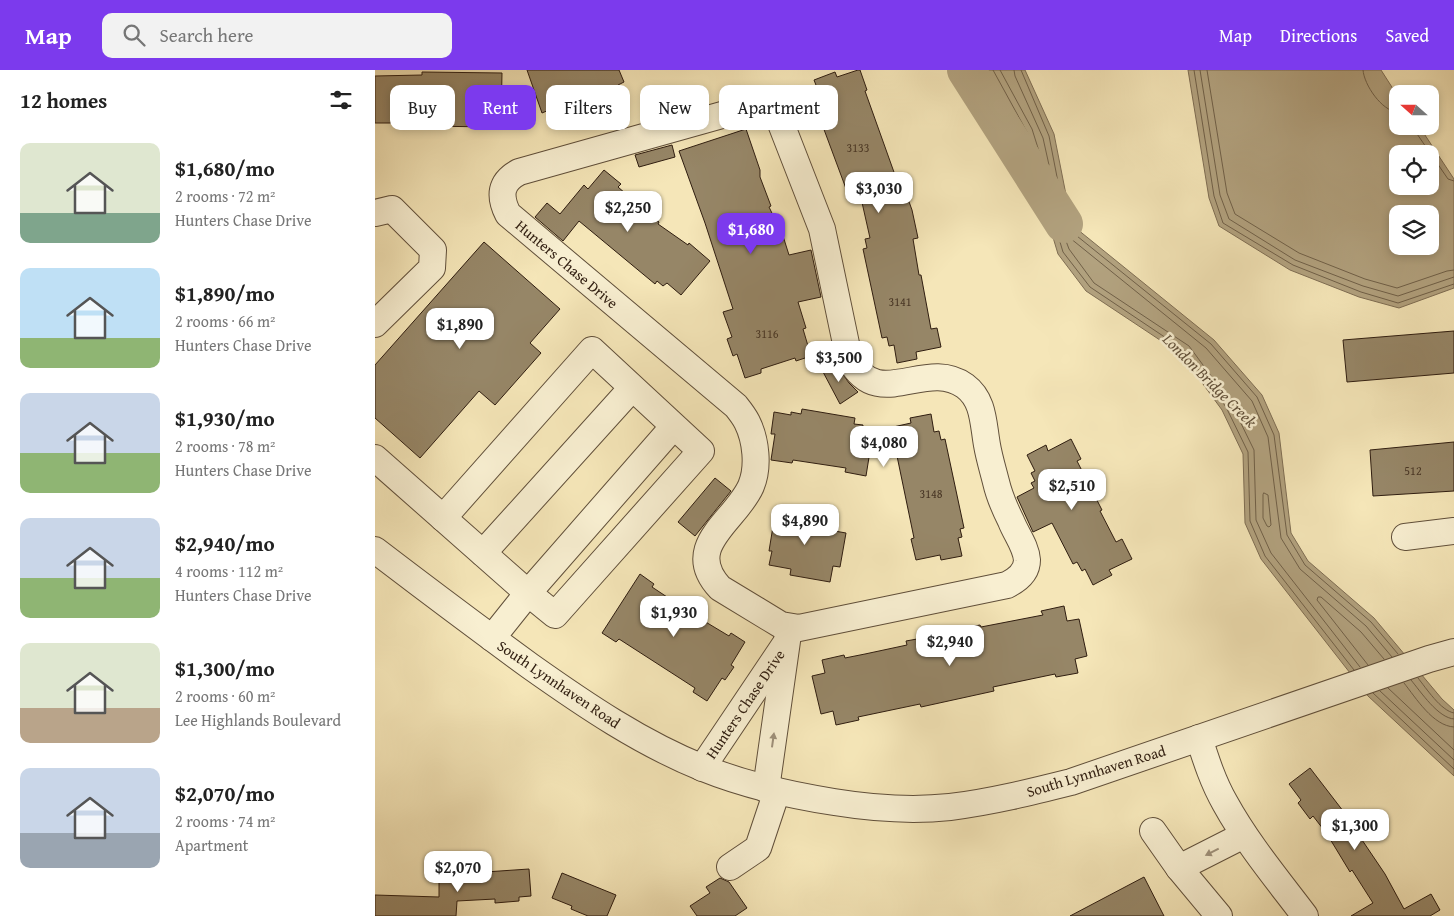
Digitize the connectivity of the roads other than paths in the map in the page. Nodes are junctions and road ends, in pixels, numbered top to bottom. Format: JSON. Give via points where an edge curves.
{"nodes":[{"id":1,"x":375,"y":214,"type":"edge"},
{"id":2,"x":377,"y":318,"type":"edge"},
{"id":3,"x":632,"y":388,"type":"junction"},
{"id":4,"x":674,"y":426,"type":"junction"},
{"id":5,"x":375,"y":458,"type":"edge"},
{"id":6,"x":443,"y":518,"type":"junction"},
{"id":7,"x":1454,"y":531,"type":"edge"},
{"id":8,"x":1405,"y":537,"type":"dead end"},
{"id":9,"x":375,"y":550,"type":"edge"},
{"id":10,"x":483,"y":554,"type":"junction"},
{"id":11,"x":527,"y":592,"type":"junction"},
{"id":12,"x":788,"y":634,"type":"junction"},
{"id":13,"x":492,"y":638,"type":"junction"},
{"id":14,"x":1454,"y":652,"type":"edge"},
{"id":15,"x":1199,"y":738,"type":"junction"},
{"id":16,"x":702,"y":768,"type":"junction"},
{"id":17,"x":772,"y":790,"type":"junction"},
{"id":18,"x":1153,"y":831,"type":"dead end"},
{"id":19,"x":1244,"y":835,"type":"junction"},
{"id":20,"x":730,"y":866,"type":"dead end"},
{"id":21,"x":1179,"y":868,"type":"junction"},
{"id":22,"x":1219,"y":916,"type":"edge"},
{"id":23,"x":1305,"y":916,"type":"edge"}],
"edges":[{"from":1,"to":2,"type":"street","via":[[392,209],[433,250],[432,268]]},
{"from":3,"to":4,"type":"street"},
{"from":3,"to":6,"type":"street","via":[[592,350]]},
{"from":3,"to":10,"type":"street"},
{"from":4,"to":11,"type":"street"},
{"from":4,"to":11,"type":"street","via":[[701,451],[555,615]]},
{"from":5,"to":6,"type":"street"},
{"from":6,"to":10,"type":"street"},
{"from":7,"to":8,"type":"street"},
{"from":9,"to":13,"type":"street","name":"South Lynnhaven Road"},
{"from":10,"to":11,"type":"street"},
{"from":11,"to":13,"type":"street"},
{"from":12,"to":12,"type":"street","name":"Hunters Chase Drive","via":[[799,628],[1007,585],[1023,573],[1027,562],[1025,550],[996,484],[982,411],[975,397],[965,386],[951,379],[936,376],[878,384],[855,370],[849,358],[822,229],[780,122],[763,106],[513,175],[505,183],[502,194],[508,214],[736,406],[747,421],[754,440],[755,477],[751,488],[710,542],[707,568],[720,588],[781,625]]},
{"from":12,"to":16,"type":"street","name":"Hunters Chase Drive"},
{"from":17,"to":12,"type":"street","name":"Hunters Chase Drive","one_way":true},
{"from":13,"to":16,"type":"street","name":"South Lynnhaven Road","via":[[587,706],[644,740]]},
{"from":14,"to":15,"type":"street","name":"South Lynnhaven Road"},
{"from":15,"to":17,"type":"street","name":"South Lynnhaven Road","via":[[1071,782],[1011,797],[949,807],[852,805]]},
{"from":15,"to":19,"type":"street","via":[[1224,802]]},
{"from":16,"to":17,"type":"street","name":"South Lynnhaven Road"},
{"from":17,"to":20,"type":"street","name":"Hunters Chase Drive","via":[[759,848]]},
{"from":18,"to":21,"type":"street"},
{"from":19,"to":21,"type":"street","one_way":true},
{"from":19,"to":23,"type":"street"},
{"from":21,"to":22,"type":"street"}]}
